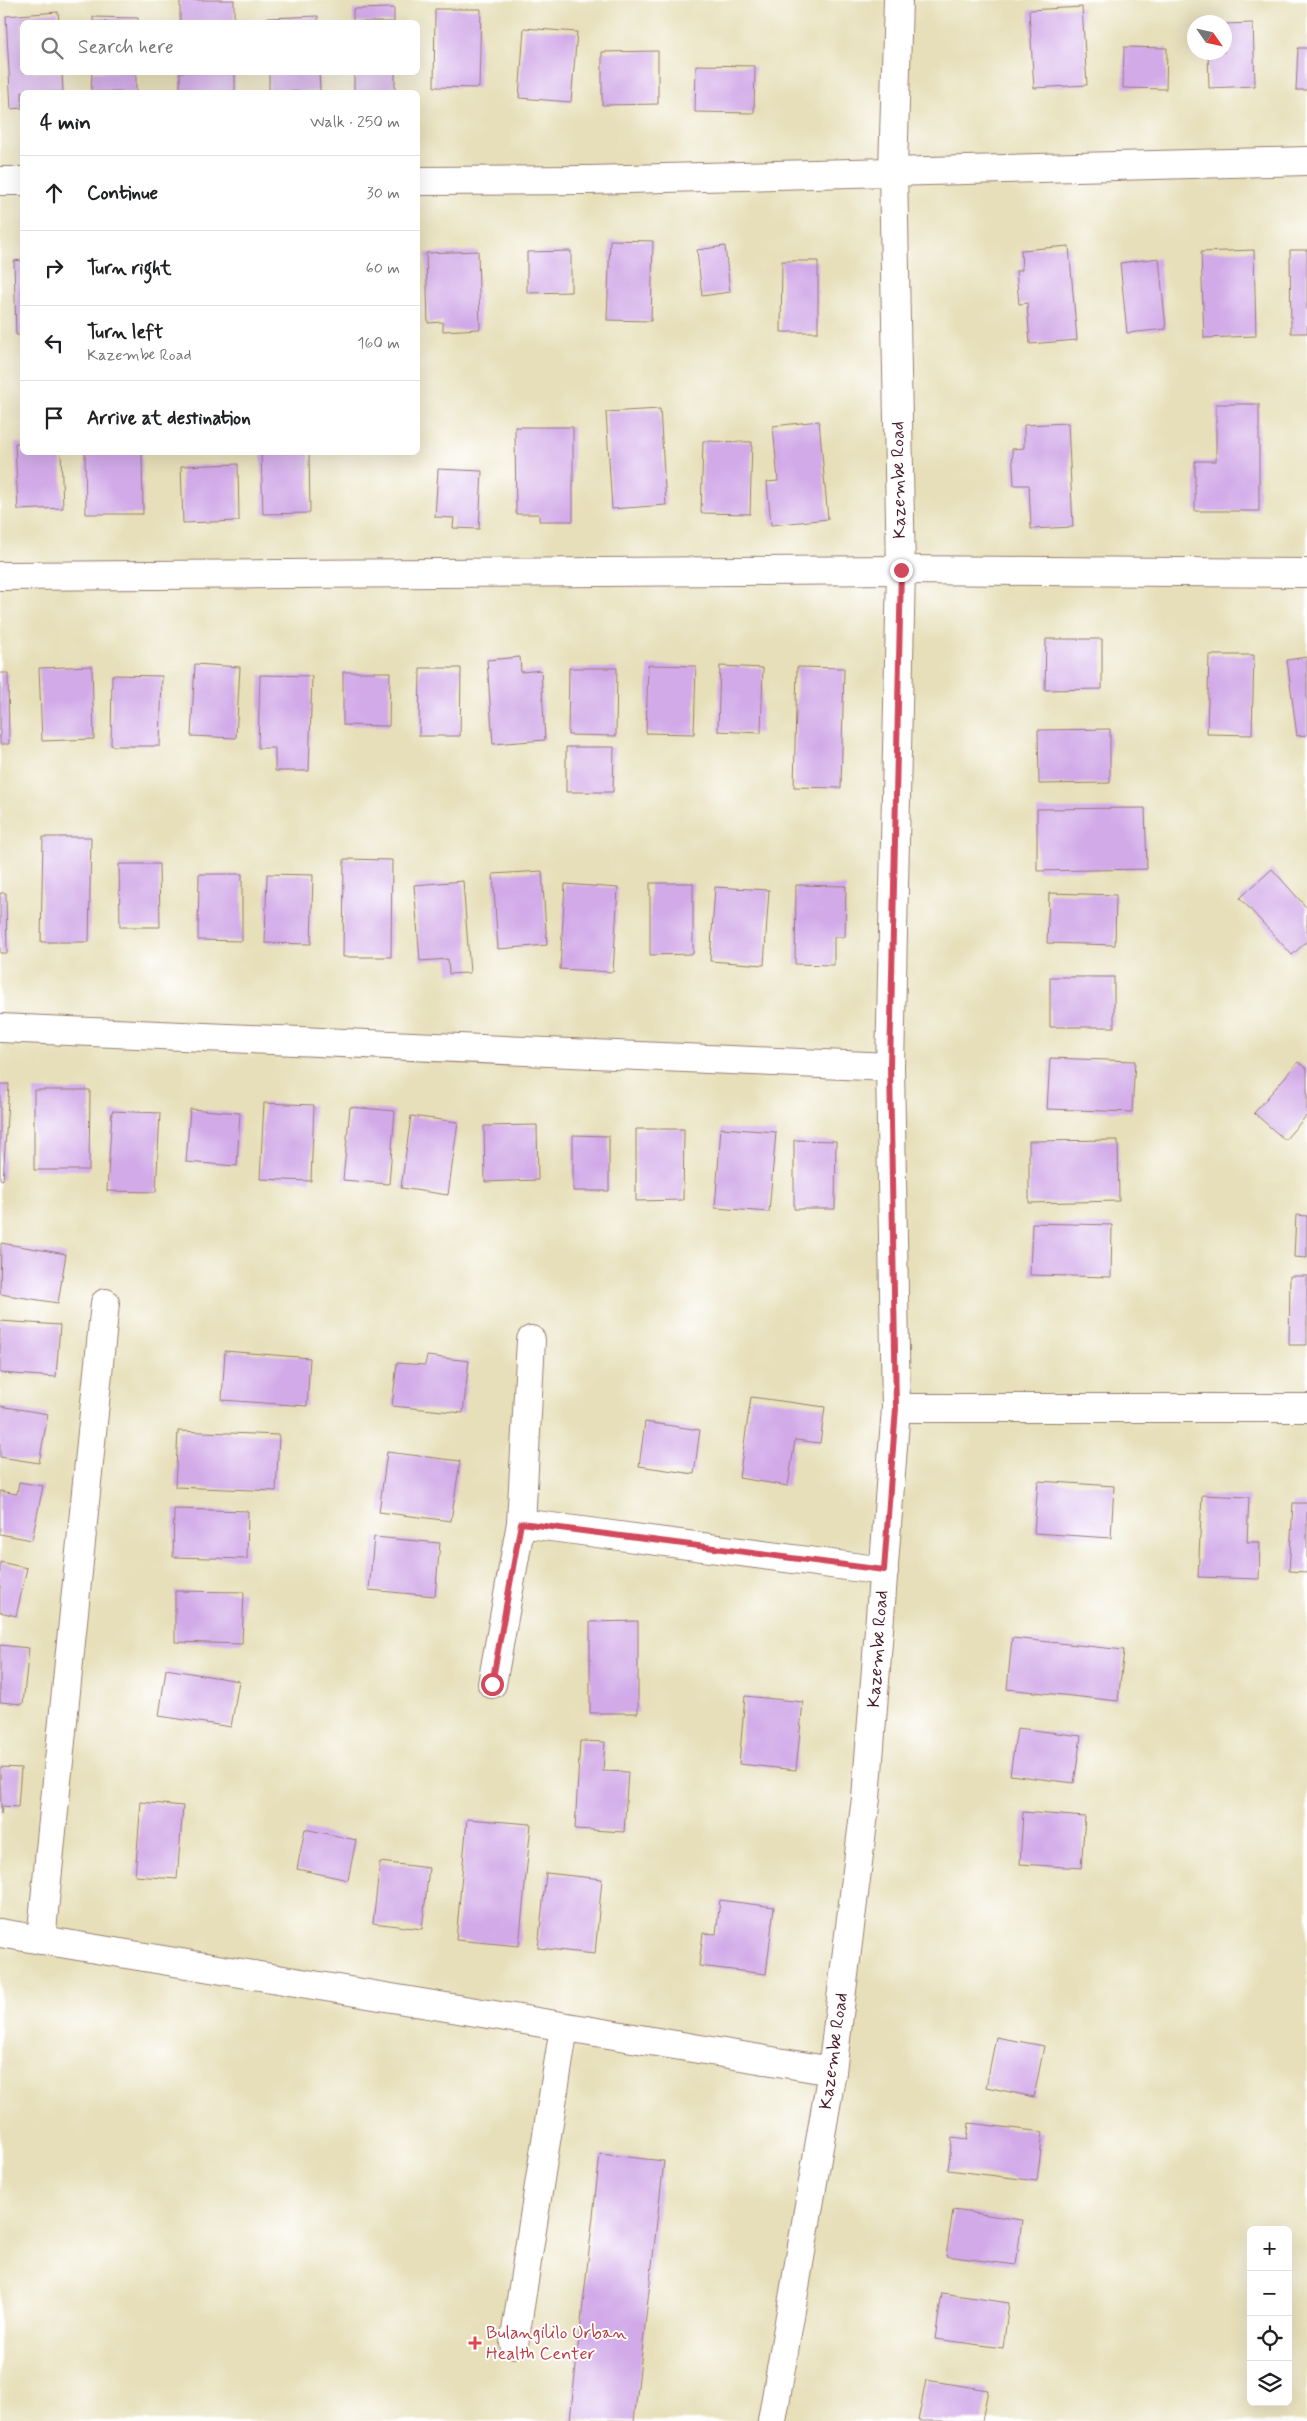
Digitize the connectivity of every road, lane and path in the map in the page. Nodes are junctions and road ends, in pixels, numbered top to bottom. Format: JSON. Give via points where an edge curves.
{"nodes":[{"id":1,"x":898,"y":0,"type":"edge"},
{"id":2,"x":1307,"y":161,"type":"edge"},
{"id":3,"x":893,"y":171,"type":"junction"},
{"id":4,"x":0,"y":181,"type":"edge"},
{"id":5,"x":20,"y":181,"type":"edge"},
{"id":6,"x":420,"y":181,"type":"edge"},
{"id":7,"x":901,"y":570,"type":"junction"},
{"id":8,"x":1307,"y":573,"type":"edge"},
{"id":9,"x":0,"y":576,"type":"edge"},
{"id":10,"x":0,"y":1028,"type":"edge"},
{"id":11,"x":890,"y":1066,"type":"junction"},
{"id":12,"x":105,"y":1303,"type":"dead end"},
{"id":13,"x":531,"y":1340,"type":"dead end"},
{"id":14,"x":896,"y":1408,"type":"junction"},
{"id":15,"x":1307,"y":1408,"type":"edge"},
{"id":16,"x":521,"y":1523,"type":"junction"},
{"id":17,"x":884,"y":1570,"type":"junction"},
{"id":18,"x":492,"y":1684,"type":"dead end"},
{"id":19,"x":0,"y":1933,"type":"edge"},
{"id":20,"x":41,"y":1940,"type":"junction"},
{"id":21,"x":564,"y":2027,"type":"junction"},
{"id":22,"x":832,"y":2071,"type":"junction"},
{"id":23,"x":514,"y":2344,"type":"dead end"},
{"id":24,"x":777,"y":2419,"type":"edge"}],
"edges":[{"from":1,"to":3,"type":"street","name":"Kazembe Road"},
{"from":2,"to":3,"type":"street"},
{"from":3,"to":6,"type":"street","via":[[589,180]]},
{"from":3,"to":7,"type":"street","name":"Kazembe Road"},
{"from":4,"to":5,"type":"street"},
{"from":7,"to":8,"type":"street"},
{"from":7,"to":9,"type":"street"},
{"from":7,"to":11,"type":"street","name":"Kazembe Road"},
{"from":10,"to":11,"type":"street"},
{"from":11,"to":14,"type":"street","name":"Kazembe Road"},
{"from":12,"to":20,"type":"street"},
{"from":13,"to":16,"type":"street"},
{"from":14,"to":15,"type":"street"},
{"from":14,"to":17,"type":"street","name":"Kazembe Road"},
{"from":16,"to":17,"type":"street"},
{"from":16,"to":18,"type":"street"},
{"from":17,"to":22,"type":"street","name":"Kazembe Road","via":[[866,1798]]},
{"from":19,"to":20,"type":"street"},
{"from":20,"to":21,"type":"street"},
{"from":21,"to":22,"type":"street"},
{"from":21,"to":23,"type":"street"},
{"from":22,"to":24,"type":"street","name":"Kazembe Road"}]}
